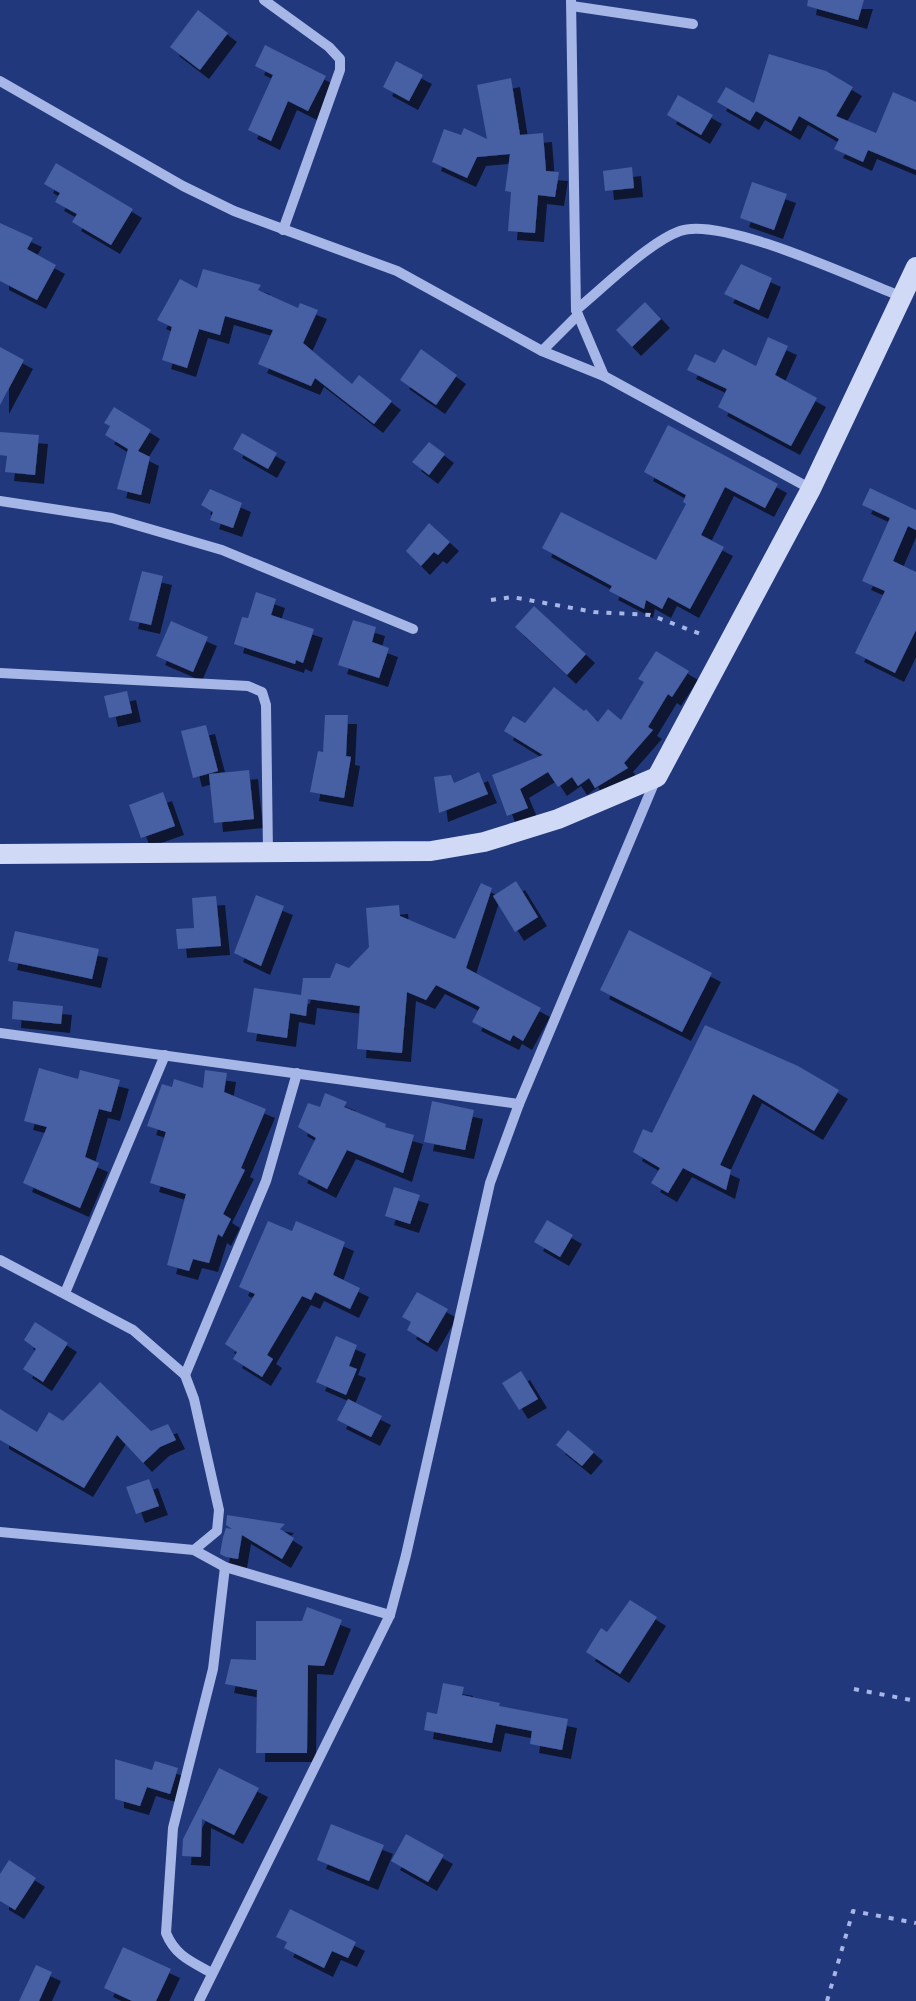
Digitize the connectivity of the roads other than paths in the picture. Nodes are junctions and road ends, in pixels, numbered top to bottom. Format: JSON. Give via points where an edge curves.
{"nodes":[{"id":1,"x":264,"y":0,"type":"edge"},
{"id":2,"x":572,"y":3,"type":"edge"},
{"id":3,"x":693,"y":24,"type":"dead end"},
{"id":4,"x":0,"y":81,"type":"edge"},
{"id":5,"x":283,"y":230,"type":"junction"},
{"id":6,"x":916,"y":266,"type":"edge"},
{"id":7,"x":900,"y":296,"type":"junction"},
{"id":8,"x":577,"y":313,"type":"junction"},
{"id":9,"x":542,"y":351,"type":"junction"},
{"id":10,"x":604,"y":376,"type":"junction"},
{"id":11,"x":811,"y":490,"type":"junction"},
{"id":12,"x":0,"y":501,"type":"edge"},
{"id":13,"x":413,"y":629,"type":"dead end"},
{"id":14,"x":0,"y":673,"type":"edge"},
{"id":15,"x":657,"y":777,"type":"junction"},
{"id":16,"x":0,"y":854,"type":"edge"},
{"id":17,"x":268,"y":854,"type":"junction"},
{"id":18,"x":0,"y":1033,"type":"edge"},
{"id":19,"x":165,"y":1054,"type":"junction"},
{"id":20,"x":297,"y":1073,"type":"junction"},
{"id":21,"x":519,"y":1104,"type":"junction"},
{"id":22,"x":0,"y":1260,"type":"edge"},
{"id":23,"x":65,"y":1293,"type":"junction"},
{"id":24,"x":185,"y":1375,"type":"junction"},
{"id":25,"x":0,"y":1532,"type":"edge"},
{"id":26,"x":194,"y":1550,"type":"junction"},
{"id":27,"x":225,"y":1567,"type":"junction"},
{"id":28,"x":390,"y":1615,"type":"junction"},
{"id":29,"x":210,"y":1972,"type":"junction"},
{"id":30,"x":198,"y":2001,"type":"edge"}],
"edges":[{"from":1,"to":5,"type":"street","via":[[340,59]]},
{"from":2,"to":3,"type":"street"},
{"from":2,"to":8,"type":"street"},
{"from":4,"to":5,"type":"street","via":[[183,186]]},
{"from":5,"to":9,"type":"street","via":[[397,271]]},
{"from":6,"to":7,"type":"street"},
{"from":7,"to":8,"type":"street","via":[[740,234],[682,230]]},
{"from":7,"to":11,"type":"street"},
{"from":8,"to":9,"type":"street"},
{"from":8,"to":10,"type":"street"},
{"from":9,"to":10,"type":"street"},
{"from":10,"to":11,"type":"street"},
{"from":11,"to":15,"type":"street"},
{"from":12,"to":13,"type":"street","via":[[112,518],[222,550]]},
{"from":14,"to":17,"type":"street","via":[[262,692]]},
{"from":15,"to":17,"type":"street","via":[[484,842],[430,851]]},
{"from":15,"to":21,"type":"street"},
{"from":16,"to":17,"type":"street"},
{"from":18,"to":19,"type":"street"},
{"from":19,"to":20,"type":"street"},
{"from":19,"to":23,"type":"street"},
{"from":20,"to":21,"type":"street"},
{"from":20,"to":24,"type":"street","via":[[266,1181]]},
{"from":21,"to":28,"type":"street","via":[[490,1183]]},
{"from":22,"to":23,"type":"street"},
{"from":23,"to":24,"type":"street","via":[[133,1330]]},
{"from":24,"to":26,"type":"street","via":[[218,1510],[217,1531]]},
{"from":25,"to":26,"type":"street"},
{"from":26,"to":27,"type":"street"},
{"from":27,"to":28,"type":"street"},
{"from":27,"to":29,"type":"street","via":[[213,1669],[174,1828],[166,1933],[180,1956]]},
{"from":28,"to":29,"type":"street"},
{"from":29,"to":30,"type":"street"}]}
